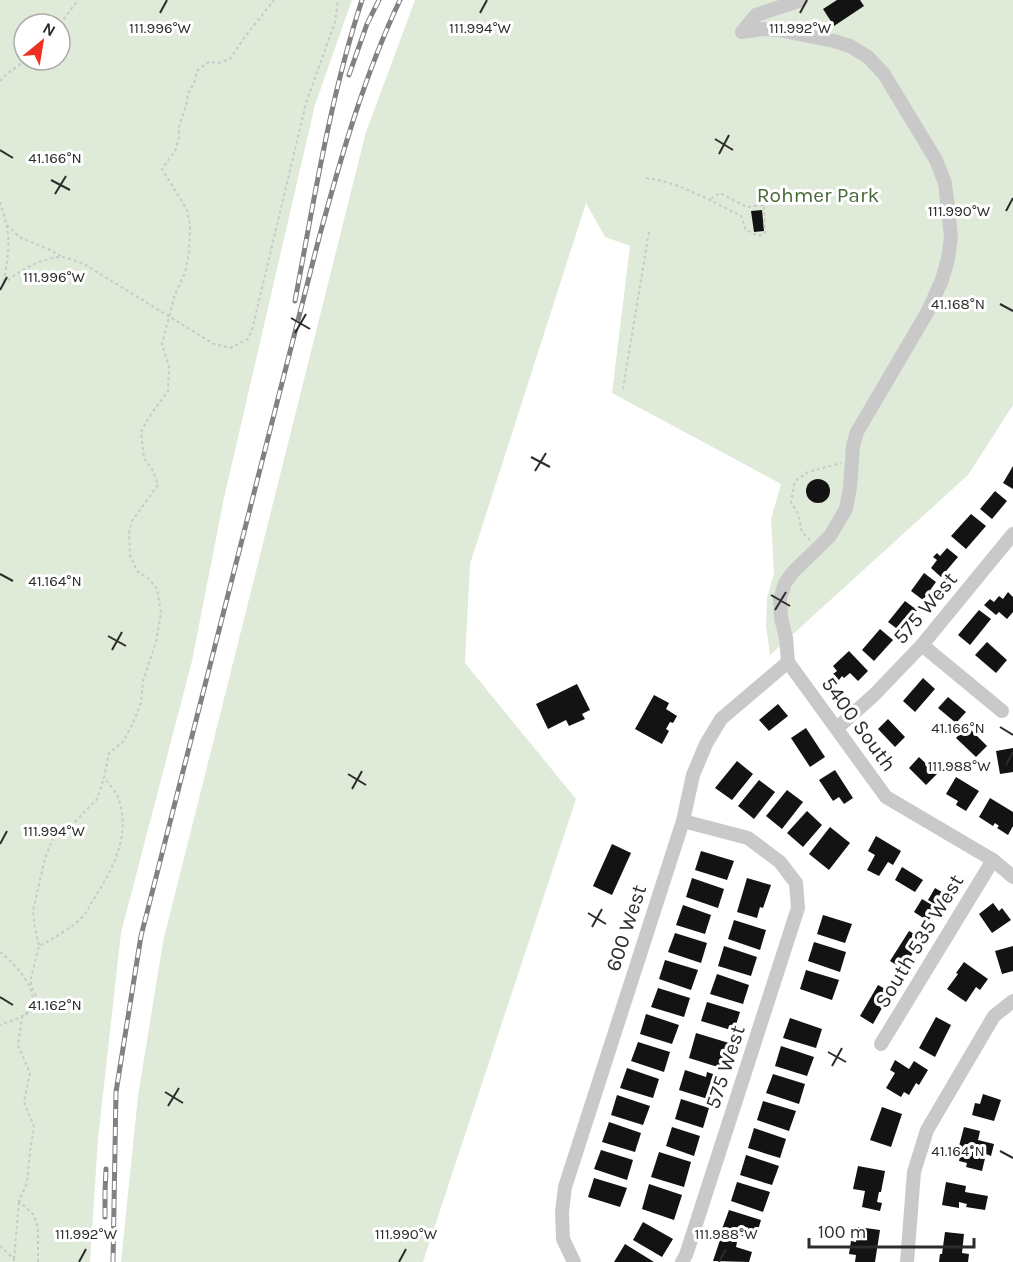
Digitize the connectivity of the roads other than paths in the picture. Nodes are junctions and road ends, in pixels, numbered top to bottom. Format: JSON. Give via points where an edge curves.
{"nodes":[{"id":1,"x":801,"y":0,"type":"edge"},
{"id":2,"x":1013,"y":535,"type":"edge"},
{"id":3,"x":922,"y":645,"type":"junction"},
{"id":4,"x":788,"y":662,"type":"junction"},
{"id":5,"x":1002,"y":711,"type":"dead end"},
{"id":6,"x":837,"y":728,"type":"junction"},
{"id":7,"x":682,"y":821,"type":"junction"},
{"id":8,"x":993,"y":860,"type":"junction"},
{"id":9,"x":1013,"y":877,"type":"edge"},
{"id":10,"x":1013,"y":1001,"type":"edge"},
{"id":11,"x":881,"y":1044,"type":"dead end"},
{"id":12,"x":574,"y":1262,"type":"edge"},
{"id":13,"x":682,"y":1262,"type":"edge"},
{"id":14,"x":907,"y":1262,"type":"edge"}],
"edges":[{"from":1,"to":4,"type":"street","via":[[756,15],[742,32],[778,30],[834,41],[868,57],[884,74],[936,160],[945,183],[951,237],[942,280],[928,311],[857,432],[846,509],[830,536],[785,583],[780,599]]},
{"from":2,"to":3,"type":"street","name":"575 West"},
{"from":3,"to":5,"type":"street"},
{"from":3,"to":6,"type":"street","name":"575 West"},
{"from":4,"to":6,"type":"street","name":"5400 South"},
{"from":4,"to":7,"type":"street","name":"600 West","via":[[721,719],[693,775]]},
{"from":6,"to":8,"type":"street","name":"5400 South","via":[[886,797]]},
{"from":7,"to":12,"type":"street","name":"600 West","via":[[565,1187],[563,1239]]},
{"from":7,"to":13,"type":"street","name":"575 West","via":[[748,838],[780,862],[796,883],[798,908]]},
{"from":8,"to":9,"type":"street","name":"5400 South"},
{"from":8,"to":11,"type":"street","name":"South 535 West"},
{"from":10,"to":14,"type":"street","via":[[994,1016],[927,1130],[914,1172]]}]}
